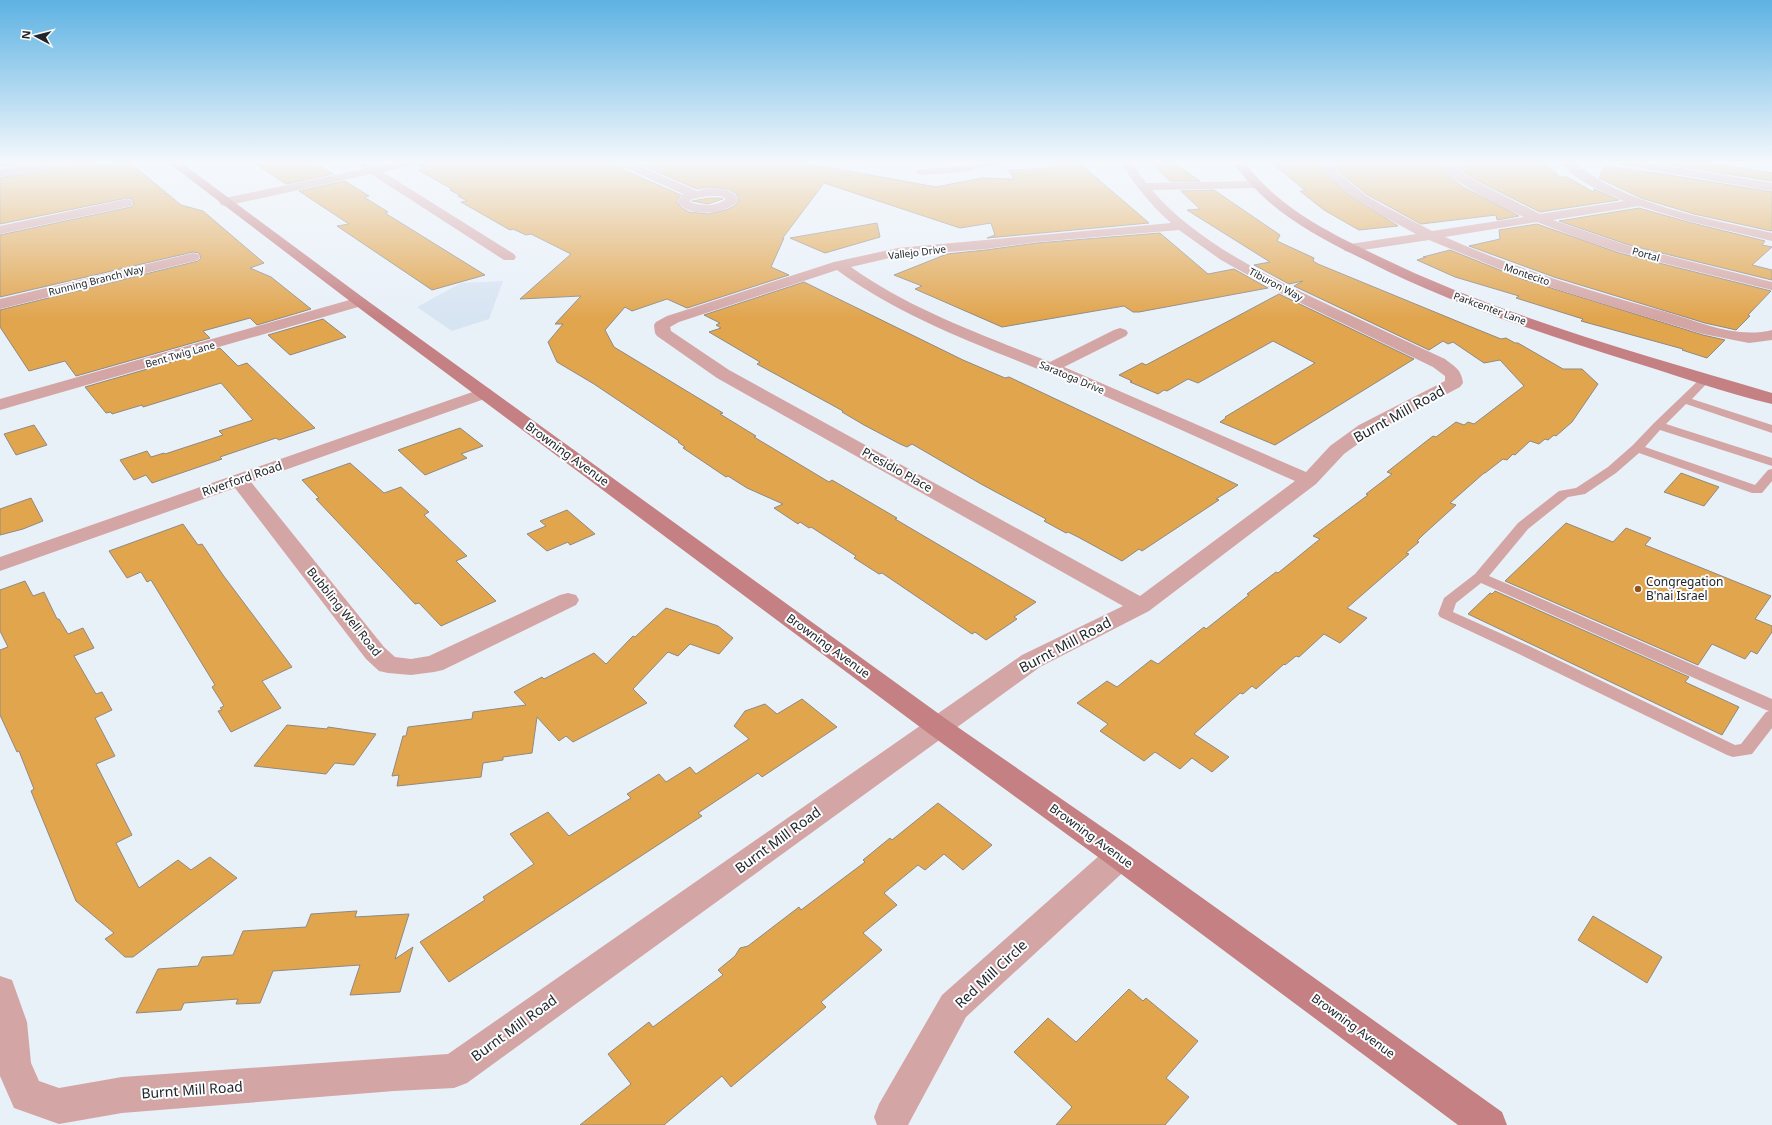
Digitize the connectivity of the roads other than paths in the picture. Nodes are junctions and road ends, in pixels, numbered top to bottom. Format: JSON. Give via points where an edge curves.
{"nodes":[{"id":1,"x":78,"y":214,"type":"edge"},
{"id":2,"x":241,"y":214,"type":"edge"},
{"id":3,"x":440,"y":214,"type":"edge"},
{"id":4,"x":1168,"y":214,"type":"edge"},
{"id":5,"x":1292,"y":214,"type":"edge"},
{"id":6,"x":1386,"y":214,"type":"edge"},
{"id":7,"x":1528,"y":214,"type":"edge"},
{"id":8,"x":1567,"y":214,"type":"edge"},
{"id":9,"x":1678,"y":214,"type":"edge"},
{"id":10,"x":1538,"y":218,"type":"junction"},
{"id":11,"x":1182,"y":226,"type":"junction"},
{"id":12,"x":0,"y":230,"type":"edge"},
{"id":13,"x":1429,"y":235,"type":"junction"},
{"id":14,"x":1772,"y":237,"type":"edge"},
{"id":15,"x":1350,"y":248,"type":"junction"},
{"id":16,"x":193,"y":257,"type":"dead end"},
{"id":17,"x":509,"y":257,"type":"dead end"},
{"id":18,"x":839,"y":265,"type":"junction"},
{"id":19,"x":1772,"y":286,"type":"edge"},
{"id":20,"x":360,"y":302,"type":"junction"},
{"id":21,"x":0,"y":304,"type":"edge"},
{"id":22,"x":662,"y":325,"type":"joint"},
{"id":23,"x":1120,"y":333,"type":"dead end"},
{"id":24,"x":1772,"y":335,"type":"edge"},
{"id":25,"x":1050,"y":368,"type":"junction"},
{"id":26,"x":1453,"y":374,"type":"joint"},
{"id":27,"x":1706,"y":379,"type":"junction"},
{"id":28,"x":484,"y":393,"type":"junction"},
{"id":29,"x":1772,"y":399,"type":"edge"},
{"id":30,"x":1684,"y":400,"type":"junction"},
{"id":31,"x":0,"y":405,"type":"edge"},
{"id":32,"x":1658,"y":425,"type":"junction"},
{"id":33,"x":1772,"y":429,"type":"edge"},
{"id":34,"x":1637,"y":448,"type":"junction"},
{"id":35,"x":1772,"y":462,"type":"edge"},
{"id":36,"x":1772,"y":473,"type":"edge"},
{"id":37,"x":239,"y":480,"type":"junction"},
{"id":38,"x":1309,"y":480,"type":"junction"},
{"id":39,"x":0,"y":564,"type":"edge"},
{"id":40,"x":1480,"y":577,"type":"junction"},
{"id":41,"x":568,"y":600,"type":"dead end"},
{"id":42,"x":1141,"y":606,"type":"junction"},
{"id":43,"x":1772,"y":706,"type":"edge"},
{"id":44,"x":1772,"y":716,"type":"edge"},
{"id":45,"x":937,"y":726,"type":"junction"},
{"id":46,"x":1120,"y":856,"type":"junction"},
{"id":47,"x":0,"y":991,"type":"edge"},
{"id":48,"x":892,"y":1117,"type":"dead end"},
{"id":49,"x":1489,"y":1125,"type":"edge"}],
"edges":[{"from":1,"to":12,"type":"street"},
{"from":2,"to":20,"type":"street","name":"Browning Avenue"},
{"from":3,"to":17,"type":"street"},
{"from":4,"to":11,"type":"street","name":"Tiburon Way"},
{"from":5,"to":15,"type":"street","name":"Parkcenter Lane"},
{"from":6,"to":13,"type":"street","name":"Montecito"},
{"from":7,"to":10,"type":"street","name":"Portal"},
{"from":8,"to":10,"type":"street"},
{"from":9,"to":14,"type":"street"},
{"from":10,"to":13,"type":"street"},
{"from":10,"to":19,"type":"street","name":"Portal","via":[[1595,239]]},
{"from":11,"to":18,"type":"street","name":"Vallejo Drive","via":[[898,252]]},
{"from":11,"to":26,"type":"street","name":"Tiburon Way","via":[[1226,257],[1285,290],[1439,363]]},
{"from":13,"to":15,"type":"street"},
{"from":13,"to":24,"type":"street","name":"Montecito","via":[[1502,266],[1629,307],[1724,333],[1754,338]]},
{"from":15,"to":27,"type":"street","name":"Parkcenter Lane","via":[[1438,289],[1488,308]]},
{"from":16,"to":21,"type":"street","name":"Running Branch Way"},
{"from":18,"to":22,"type":"street","name":"Vallejo Drive","via":[[673,319]]},
{"from":18,"to":25,"type":"street","name":"Saratoga Drive","via":[[853,276],[944,326]]},
{"from":20,"to":28,"type":"street","name":"Browning Avenue"},
{"from":20,"to":31,"type":"street","name":"Bent Twig Lane"},
{"from":22,"to":42,"type":"street","name":"Presidio Place","via":[[663,333],[723,374]]},
{"from":23,"to":25,"type":"street"},
{"from":25,"to":38,"type":"street","name":"Saratoga Drive"},
{"from":26,"to":38,"type":"street","name":"Burnt Mill Road","via":[[1454,383],[1366,428],[1337,450]]},
{"from":27,"to":29,"type":"street","name":"Parkcenter Lane"},
{"from":27,"to":30,"type":"lane"},
{"from":28,"to":37,"type":"street","name":"Riverford Road"},
{"from":28,"to":45,"type":"street","name":"Browning Avenue"},
{"from":30,"to":32,"type":"lane"},
{"from":30,"to":33,"type":"lane"},
{"from":32,"to":34,"type":"lane"},
{"from":32,"to":35,"type":"lane"},
{"from":34,"to":36,"type":"lane","via":[[1757,490]]},
{"from":34,"to":40,"type":"lane","via":[[1612,470],[1580,491],[1564,494],[1523,526]]},
{"from":37,"to":39,"type":"street","name":"Riverford Road"},
{"from":37,"to":41,"type":"street","name":"Bubbling Well Road","via":[[375,653],[388,665],[411,667],[434,664]]},
{"from":38,"to":42,"type":"street","name":"Burnt Mill Road"},
{"from":40,"to":43,"type":"lane"},
{"from":40,"to":44,"type":"lane","via":[[1449,601],[1445,614],[1734,752],[1746,750]]},
{"from":42,"to":45,"type":"street","name":"Burnt Mill Road","via":[[1031,661]]},
{"from":45,"to":46,"type":"street","name":"Browning Avenue"},
{"from":45,"to":47,"type":"street","name":"Burnt Mill Road","via":[[454,1071],[122,1095],[59,1106],[27,1095],[13,1065],[10,1022]]},
{"from":46,"to":48,"type":"street","name":"Red Mill Circle","via":[[954,1006]]},
{"from":46,"to":49,"type":"street","name":"Browning Avenue"}]}
